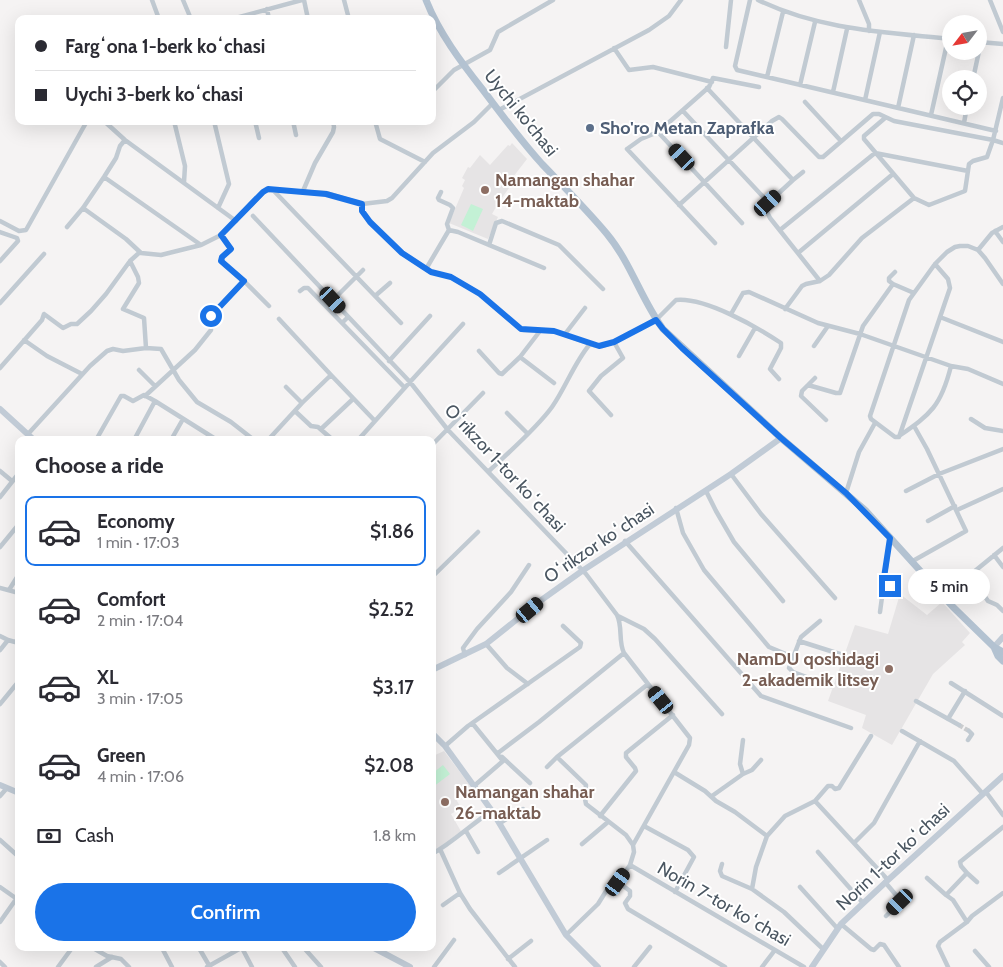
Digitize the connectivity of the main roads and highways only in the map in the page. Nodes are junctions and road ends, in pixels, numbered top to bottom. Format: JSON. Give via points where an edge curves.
{"nodes":[{"id":1,"x":426,"y":0,"type":"edge"},
{"id":2,"x":432,"y":15,"type":"edge"},
{"id":3,"x":436,"y":22,"type":"edge"},
{"id":4,"x":994,"y":647,"type":"junction"},
{"id":5,"x":1003,"y":652,"type":"edge"},
{"id":6,"x":1003,"y":661,"type":"edge"}],
"edges":[{"from":1,"to":2,"type":"main road","name":"Uychi ko'chasi"},
{"from":3,"to":4,"type":"main road","name":"Uychi ko'chasi","via":[[463,65],[493,103],[541,162],[608,235],[632,272],[656,320],[670,337],[846,493],[953,608]]},
{"from":4,"to":5,"type":"main road","name":"Uychi ko'chasi"},
{"from":4,"to":6,"type":"main road","name":"Uychi ko'chasi"}]}
